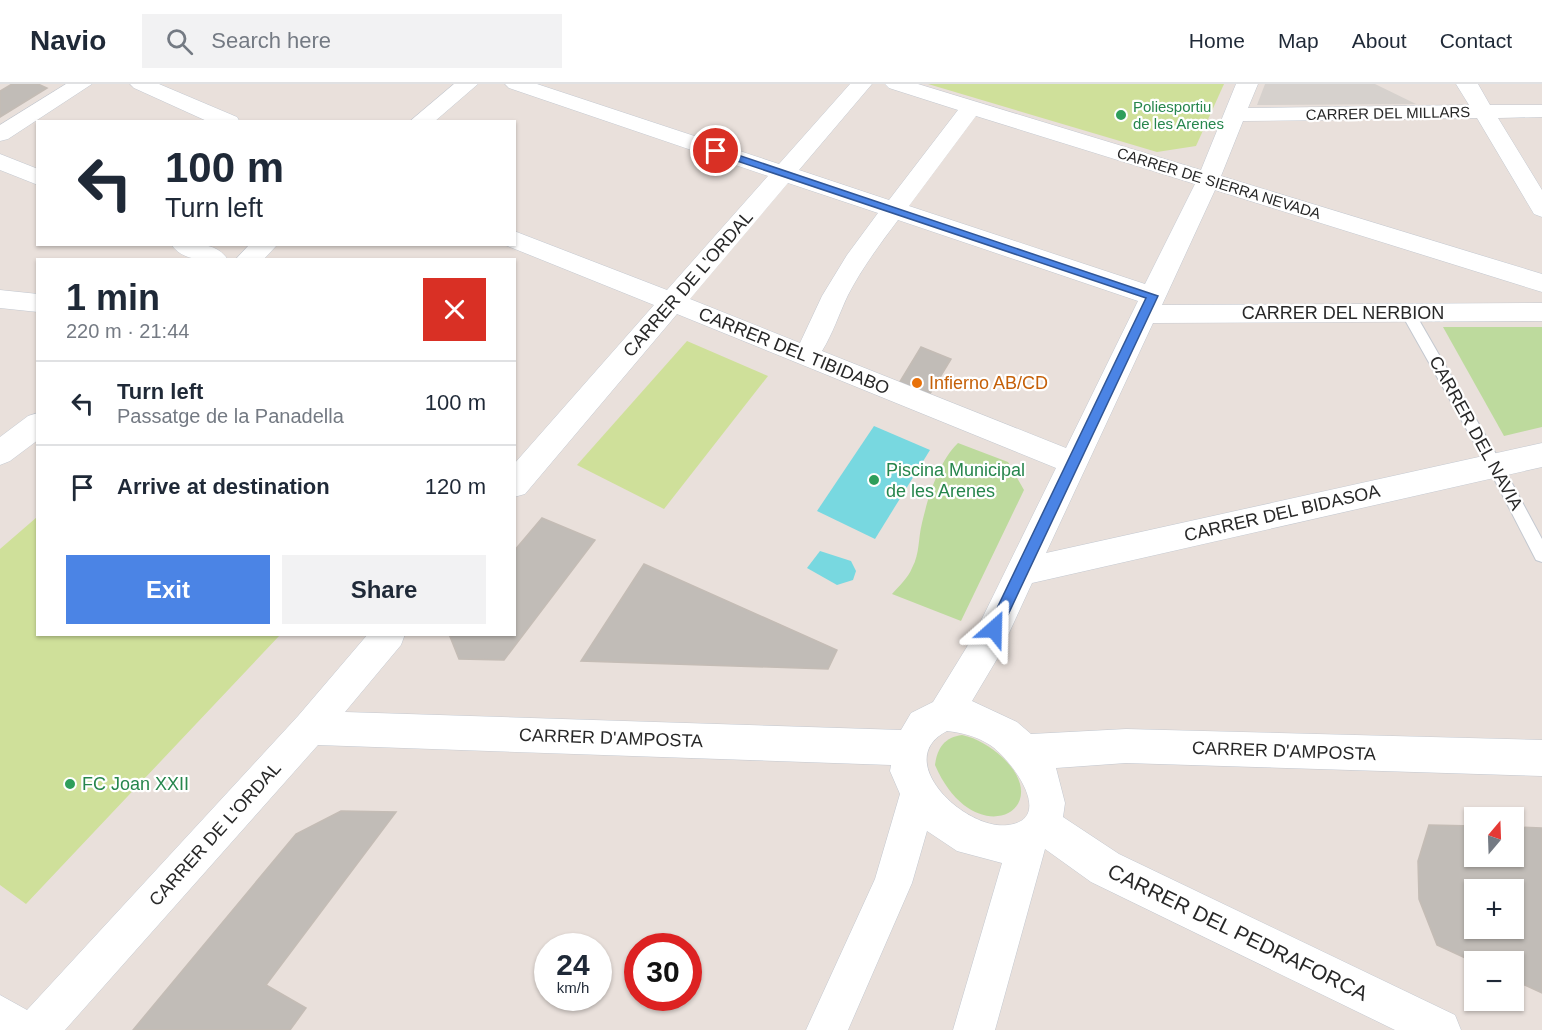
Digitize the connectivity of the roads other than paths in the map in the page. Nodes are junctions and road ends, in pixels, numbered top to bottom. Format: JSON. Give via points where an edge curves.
{"nodes":[{"id":1,"x":81,"y":84,"type":"edge"},
{"id":2,"x":141,"y":84,"type":"edge"},
{"id":3,"x":467,"y":84,"type":"edge"},
{"id":4,"x":516,"y":84,"type":"edge"},
{"id":5,"x":861,"y":84,"type":"edge"},
{"id":6,"x":896,"y":84,"type":"edge"},
{"id":7,"x":1246,"y":84,"type":"edge"},
{"id":8,"x":1467,"y":84,"type":"edge"},
{"id":9,"x":972,"y":107,"type":"junction"},
{"id":10,"x":1542,"y":111,"type":"edge"},
{"id":11,"x":1483,"y":112,"type":"junction"},
{"id":12,"x":1234,"y":115,"type":"junction"},
{"id":13,"x":224,"y":120,"type":"edge"},
{"id":14,"x":422,"y":120,"type":"edge"},
{"id":15,"x":0,"y":134,"type":"edge"},
{"id":16,"x":0,"y":161,"type":"edge"},
{"id":17,"x":783,"y":173,"type":"junction"},
{"id":18,"x":36,"y":177,"type":"edge"},
{"id":19,"x":1208,"y":180,"type":"junction"},
{"id":20,"x":894,"y":210,"type":"junction"},
{"id":21,"x":1542,"y":210,"type":"edge"},
{"id":22,"x":516,"y":240,"type":"edge"},
{"id":23,"x":187,"y":246,"type":"edge"},
{"id":24,"x":264,"y":246,"type":"edge"},
{"id":25,"x":212,"y":258,"type":"edge"},
{"id":26,"x":249,"y":258,"type":"edge"},
{"id":27,"x":1542,"y":283,"type":"edge"},
{"id":28,"x":0,"y":299,"type":"edge"},
{"id":29,"x":36,"y":303,"type":"edge"},
{"id":30,"x":672,"y":303,"type":"junction"},
{"id":31,"x":1148,"y":305,"type":"junction"},
{"id":32,"x":1542,"y":312,"type":"edge"},
{"id":33,"x":1408,"y":313,"type":"junction"},
{"id":34,"x":806,"y":356,"type":"junction"},
{"id":35,"x":36,"y":425,"type":"edge"},
{"id":36,"x":4,"y":444,"type":"edge"},
{"id":37,"x":1542,"y":455,"type":"edge"},
{"id":38,"x":1073,"y":463,"type":"junction"},
{"id":39,"x":1495,"y":465,"type":"junction"},
{"id":40,"x":516,"y":483,"type":"edge"},
{"id":41,"x":1542,"y":555,"type":"edge"},
{"id":42,"x":1021,"y":572,"type":"junction"},
{"id":43,"x":387,"y":636,"type":"edge"},
{"id":44,"x":945,"y":714,"type":"junction"},
{"id":45,"x":310,"y":728,"type":"junction"},
{"id":46,"x":911,"y":748,"type":"junction"},
{"id":47,"x":1025,"y":752,"type":"junction"},
{"id":48,"x":1542,"y":758,"type":"edge"},
{"id":49,"x":920,"y":793,"type":"junction"},
{"id":50,"x":1035,"y":832,"type":"junction"},
{"id":51,"x":0,"y":1016,"type":"edge"},
{"id":52,"x":19,"y":1030,"type":"edge"},
{"id":53,"x":37,"y":1030,"type":"edge"},
{"id":54,"x":827,"y":1030,"type":"edge"},
{"id":55,"x":974,"y":1030,"type":"edge"},
{"id":56,"x":1440,"y":1030,"type":"edge"}],
"edges":[{"from":1,"to":15,"type":"street"},
{"from":2,"to":13,"type":"street"},
{"from":3,"to":14,"type":"street"},
{"from":4,"to":17,"type":"street","name":"CARRER DEL NERBION"},
{"from":5,"to":17,"type":"street","name":"CARRER DE L'ORDAL"},
{"from":6,"to":9,"type":"street","name":"CARRER DE SIERRA NEVADA"},
{"from":7,"to":12,"type":"street"},
{"from":8,"to":11,"type":"street"},
{"from":9,"to":19,"type":"street","name":"CARRER DE SIERRA NEVADA"},
{"from":9,"to":20,"type":"street"},
{"from":10,"to":11,"type":"street","name":"CARRER DEL MILLARS"},
{"from":11,"to":12,"type":"street","name":"CARRER DEL MILLARS"},
{"from":11,"to":21,"type":"street"},
{"from":12,"to":19,"type":"street"},
{"from":16,"to":18,"type":"street"},
{"from":17,"to":20,"type":"street","name":"CARRER DEL NERBION"},
{"from":17,"to":30,"type":"street","name":"CARRER DE L'ORDAL"},
{"from":19,"to":27,"type":"street","name":"CARRER DE SIERRA NEVADA"},
{"from":19,"to":31,"type":"street"},
{"from":20,"to":31,"type":"street","name":"CARRER DEL NERBION"},
{"from":20,"to":34,"type":"street","via":[[859,255]]},
{"from":22,"to":30,"type":"street","name":"CARRER DEL TIBIDABO"},
{"from":23,"to":25,"type":"street"},
{"from":24,"to":26,"type":"street"},
{"from":28,"to":29,"type":"street"},
{"from":30,"to":34,"type":"street","name":"CARRER DEL TIBIDABO"},
{"from":30,"to":40,"type":"street","name":"CARRER DE L'ORDAL"},
{"from":31,"to":33,"type":"street","name":"CARRER DEL NERBION"},
{"from":31,"to":38,"type":"street"},
{"from":32,"to":33,"type":"street","name":"CARRER DEL NERBION"},
{"from":33,"to":39,"type":"lane","name":"CARRER DEL NAVIA"},
{"from":34,"to":38,"type":"street","name":"CARRER DEL TIBIDABO"},
{"from":35,"to":36,"type":"street"},
{"from":37,"to":39,"type":"street","name":"CARRER DEL BIDASOA"},
{"from":38,"to":42,"type":"street"},
{"from":39,"to":41,"type":"lane","name":"CARRER DEL NAVIA"},
{"from":39,"to":42,"type":"street","name":"CARRER DEL BIDASOA"},
{"from":42,"to":44,"type":"street","via":[[985,648]]},
{"from":43,"to":45,"type":"street","name":"CARRER DE L'ORDAL"},
{"from":44,"to":46,"type":"street","via":[[923,724]]},
{"from":44,"to":47,"type":"street","via":[[974,718],[1004,734]]},
{"from":45,"to":46,"type":"street","name":"CARRER D'AMPOSTA"},
{"from":45,"to":53,"type":"street","name":"CARRER DE L'ORDAL"},
{"from":46,"to":49,"type":"street","via":[[908,771]]},
{"from":47,"to":48,"type":"street","name":"CARRER D'AMPOSTA","via":[[1126,746]]},
{"from":47,"to":50,"type":"street","via":[[1041,776],[1047,803]]},
{"from":49,"to":50,"type":"street","via":[[941,819],[969,838],[1005,845]]},
{"from":49,"to":54,"type":"street","via":[[893,883]]},
{"from":50,"to":55,"type":"street"},
{"from":50,"to":56,"type":"street","name":"CARRER DEL PEDRAFORCA"},
{"from":51,"to":52,"type":"street"}]}
